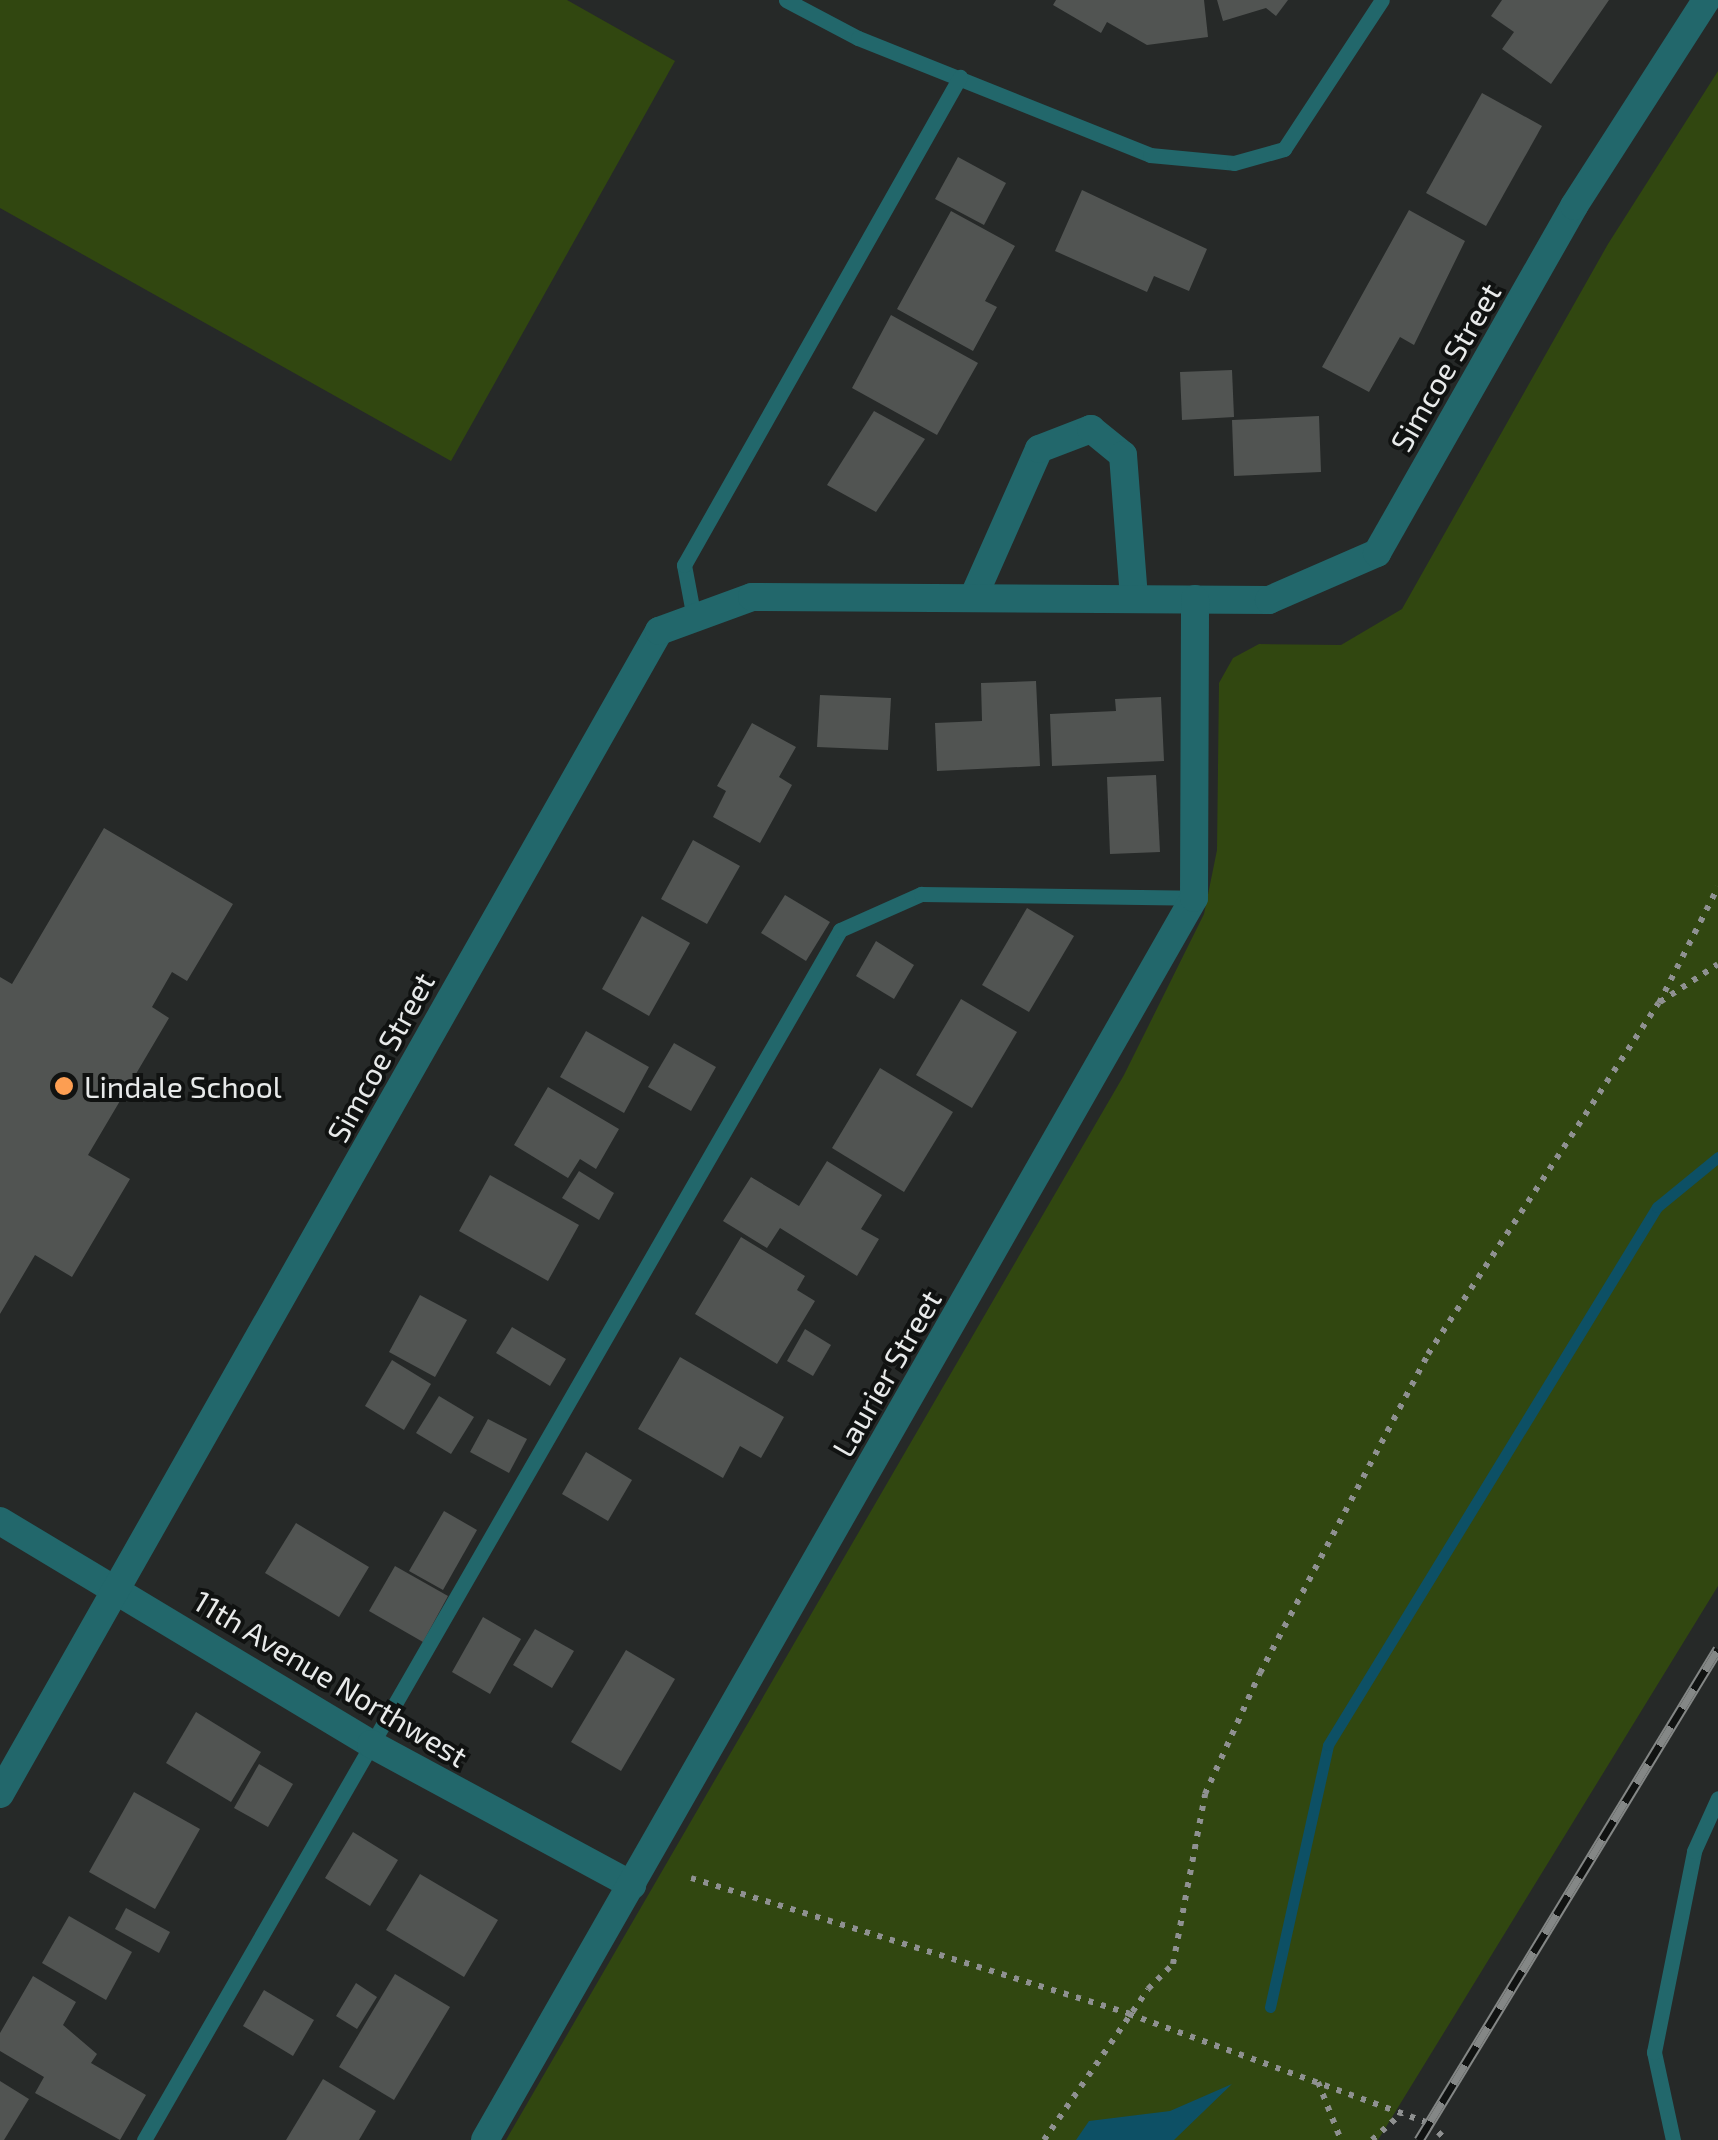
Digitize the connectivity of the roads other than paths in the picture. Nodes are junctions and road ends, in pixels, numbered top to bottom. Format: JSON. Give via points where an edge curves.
{"nodes":[{"id":1,"x":786,"y":0,"type":"edge"},
{"id":2,"x":1382,"y":0,"type":"edge"},
{"id":3,"x":1698,"y":2,"type":"edge"},
{"id":4,"x":960,"y":77,"type":"junction"},
{"id":5,"x":973,"y":598,"type":"junction"},
{"id":6,"x":1134,"y":598,"type":"junction"},
{"id":7,"x":1195,"y":598,"type":"junction"},
{"id":8,"x":694,"y":618,"type":"junction"},
{"id":9,"x":1194,"y":898,"type":"junction"},
{"id":10,"x":0,"y":1521,"type":"edge"},
{"id":11,"x":118,"y":1587,"type":"junction"},
{"id":12,"x":371,"y":1744,"type":"junction"},
{"id":13,"x":0,"y":1794,"type":"edge"},
{"id":14,"x":1718,"y":1798,"type":"edge"},
{"id":15,"x":632,"y":1885,"type":"junction"},
{"id":16,"x":144,"y":2140,"type":"edge"},
{"id":17,"x":485,"y":2140,"type":"edge"},
{"id":18,"x":1673,"y":2140,"type":"edge"}],
"edges":[{"from":1,"to":4,"type":"lane","via":[[858,38]]},
{"from":2,"to":4,"type":"lane","via":[[1284,149],[1234,163],[1150,155]]},
{"from":3,"to":7,"type":"street","name":"Simcoe Street","via":[[1377,553],[1269,600]]},
{"from":4,"to":8,"type":"lane","via":[[684,566]]},
{"from":5,"to":6,"type":"street","name":"Simcoe Street"},
{"from":5,"to":6,"type":"street","via":[[1039,449],[1090,429],[1123,455]]},
{"from":5,"to":8,"type":"street","name":"Simcoe Street","via":[[752,597]]},
{"from":6,"to":7,"type":"street","name":"Simcoe Street"},
{"from":7,"to":9,"type":"street","name":"Laurier Street"},
{"from":8,"to":11,"type":"street","name":"Simcoe Street","via":[[659,631]]},
{"from":9,"to":12,"type":"lane","via":[[922,894],[840,930]]},
{"from":9,"to":15,"type":"street","name":"Laurier Street"},
{"from":10,"to":11,"type":"street","name":"11th Avenue Northwest"},
{"from":11,"to":12,"type":"street","name":"11th Avenue Northwest"},
{"from":11,"to":13,"type":"street","name":"Simcoe Street"},
{"from":12,"to":15,"type":"street","name":"11th Avenue Northwest"},
{"from":12,"to":16,"type":"lane"},
{"from":14,"to":18,"type":"lane","via":[[1694,1851],[1654,2052]]},
{"from":15,"to":17,"type":"street","name":"Laurier Street"}]}
